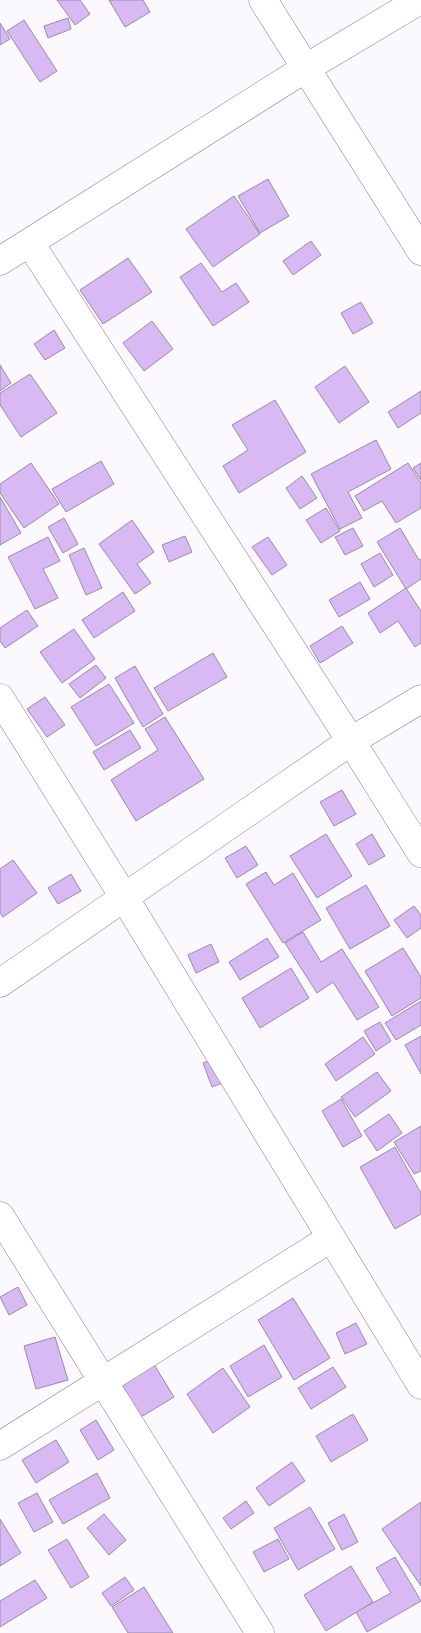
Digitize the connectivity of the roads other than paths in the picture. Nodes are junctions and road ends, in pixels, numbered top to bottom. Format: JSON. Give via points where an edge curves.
{"nodes":[{"id":1,"x":263,"y":0,"type":"edge"},
{"id":2,"x":420,"y":0,"type":"edge"},
{"id":3,"x":306,"y":68,"type":"junction"},
{"id":4,"x":30,"y":243,"type":"junction"},
{"id":5,"x":421,"y":251,"type":"edge"},
{"id":6,"x":1,"y":258,"type":"edge"},
{"id":7,"x":0,"y":698,"type":"edge"},
{"id":8,"x":421,"y":699,"type":"edge"},
{"id":9,"x":351,"y":741,"type":"junction"},
{"id":10,"x":421,"y":853,"type":"edge"},
{"id":11,"x":124,"y":897,"type":"junction"},
{"id":12,"x":0,"y":983,"type":"edge"},
{"id":13,"x":0,"y":1216,"type":"edge"},
{"id":14,"x":331,"y":1238,"type":"junction"},
{"id":15,"x":103,"y":1381,"type":"junction"},
{"id":16,"x":421,"y":1385,"type":"edge"},
{"id":17,"x":0,"y":1446,"type":"edge"},
{"id":18,"x":260,"y":1633,"type":"edge"}],
"edges":[{"from":1,"to":3,"type":"street"},
{"from":2,"to":3,"type":"street"},
{"from":3,"to":4,"type":"street"},
{"from":3,"to":5,"type":"street"},
{"from":4,"to":6,"type":"street"},
{"from":4,"to":9,"type":"street"},
{"from":7,"to":11,"type":"street"},
{"from":8,"to":9,"type":"street"},
{"from":9,"to":10,"type":"street"},
{"from":9,"to":11,"type":"street"},
{"from":11,"to":12,"type":"street"},
{"from":11,"to":14,"type":"street"},
{"from":13,"to":15,"type":"street"},
{"from":14,"to":15,"type":"street"},
{"from":14,"to":16,"type":"street"},
{"from":15,"to":17,"type":"street"},
{"from":15,"to":18,"type":"street"}]}
